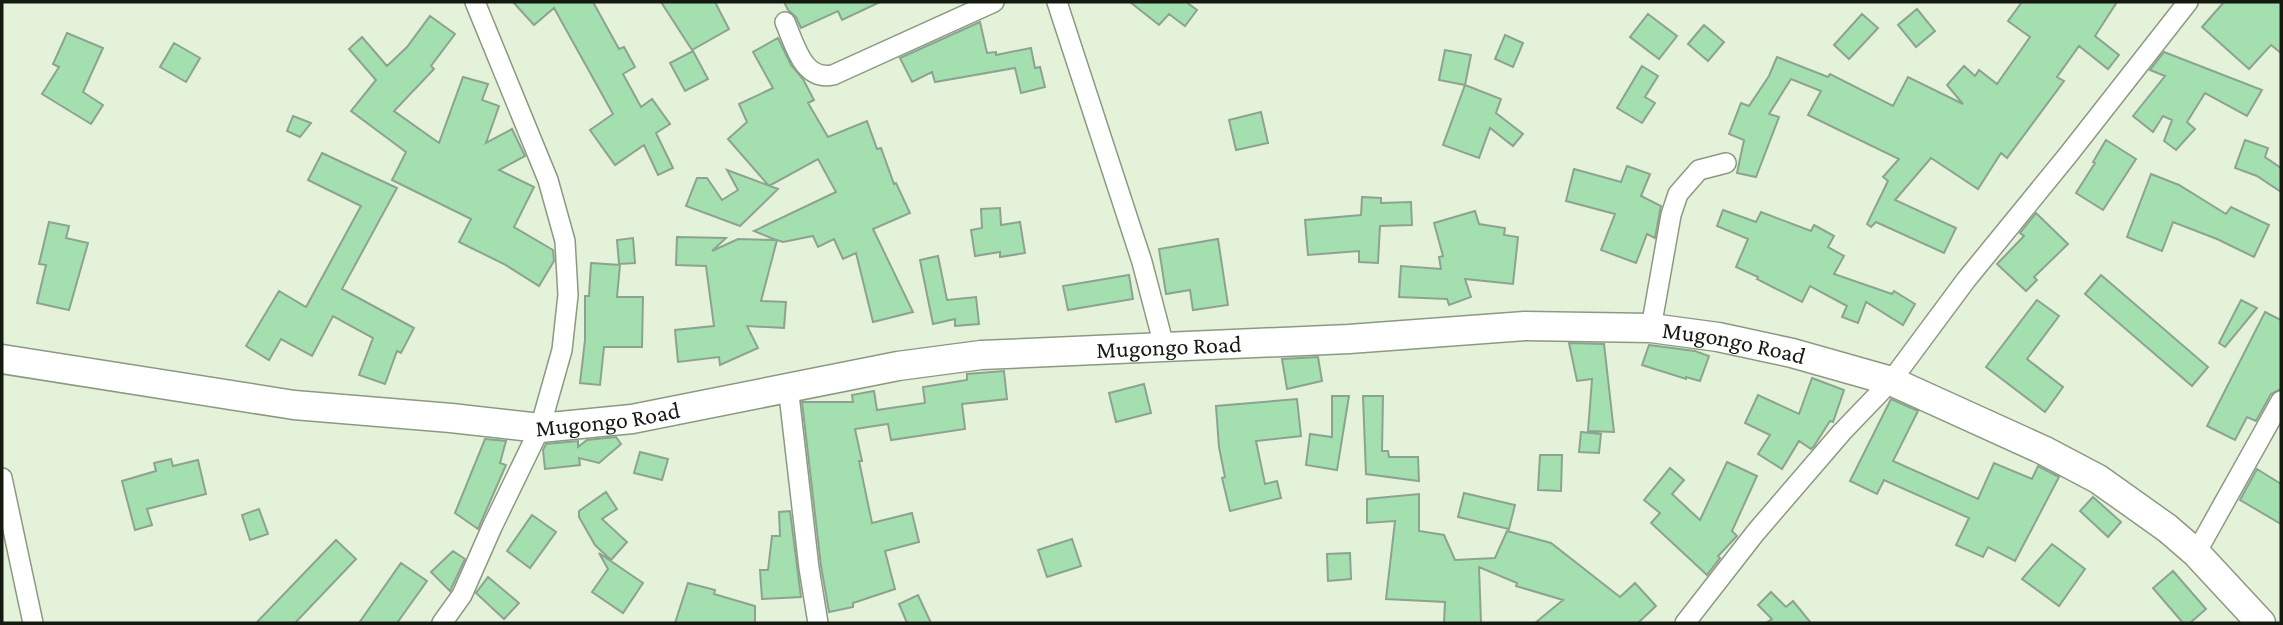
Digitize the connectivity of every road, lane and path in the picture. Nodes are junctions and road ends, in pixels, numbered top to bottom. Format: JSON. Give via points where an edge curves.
{"nodes":[{"id":1,"x":475,"y":2,"type":"edge"},
{"id":2,"x":994,"y":2,"type":"edge"},
{"id":3,"x":1057,"y":2,"type":"edge"},
{"id":4,"x":2188,"y":2,"type":"edge"},
{"id":5,"x":785,"y":22,"type":"dead end"},
{"id":6,"x":1726,"y":163,"type":"dead end"},
{"id":7,"x":1651,"y":328,"type":"junction"},
{"id":8,"x":1164,"y":346,"type":"junction"},
{"id":9,"x":2,"y":359,"type":"edge"},
{"id":10,"x":1891,"y":381,"type":"junction"},
{"id":11,"x":788,"y":386,"type":"junction"},
{"id":12,"x":2281,"y":401,"type":"edge"},
{"id":13,"x":540,"y":428,"type":"junction"},
{"id":14,"x":2,"y":478,"type":"edge"},
{"id":15,"x":2196,"y":553,"type":"junction"},
{"id":16,"x":33,"y":623,"type":"edge"},
{"id":17,"x":442,"y":623,"type":"edge"},
{"id":18,"x":818,"y":623,"type":"edge"},
{"id":19,"x":1685,"y":623,"type":"edge"},
{"id":20,"x":2261,"y":623,"type":"edge"}],
"edges":[{"from":1,"to":13,"type":"street","via":[[548,180],[565,241],[568,295],[562,350]]},
{"from":2,"to":5,"type":"street","via":[[823,77],[808,68]]},
{"from":3,"to":8,"type":"street","via":[[1142,262]]},
{"from":4,"to":10,"type":"street"},
{"from":6,"to":7,"type":"street","via":[[1699,170],[1678,194]]},
{"from":7,"to":8,"type":"street","name":"Mugongo Road","via":[[1525,326],[1349,340]]},
{"from":7,"to":10,"type":"street","name":"Mugongo Road","via":[[1718,337]]},
{"from":8,"to":11,"type":"street","name":"Mugongo Road","via":[[981,355]]},
{"from":9,"to":13,"type":"street","name":"Mugongo Road","via":[[294,405]]},
{"from":10,"to":15,"type":"street","name":"Mugongo Road","via":[[2098,479]]},
{"from":10,"to":19,"type":"street","via":[[1756,531]]},
{"from":11,"to":13,"type":"street","name":"Mugongo Road","via":[[632,419]]},
{"from":11,"to":18,"type":"street"},
{"from":12,"to":15,"type":"street"},
{"from":13,"to":17,"type":"street","via":[[463,595]]},
{"from":14,"to":16,"type":"street"},
{"from":15,"to":20,"type":"street","name":"Mugongo Road"}]}
